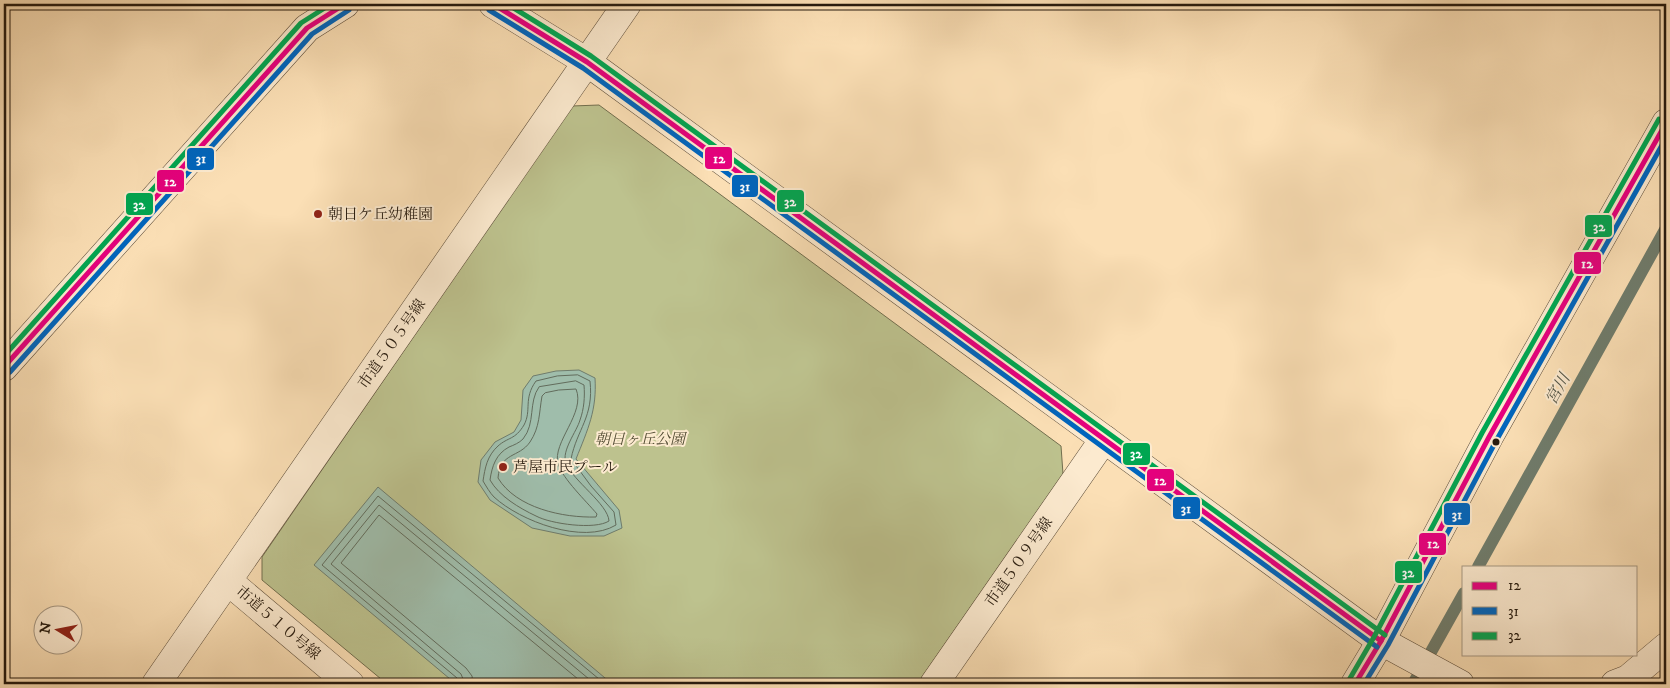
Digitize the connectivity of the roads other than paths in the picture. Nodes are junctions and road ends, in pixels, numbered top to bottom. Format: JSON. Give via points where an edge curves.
{"nodes":[{"id":1,"x":345,"y":4,"type":"edge"},
{"id":2,"x":493,"y":4,"type":"edge"},
{"id":3,"x":627,"y":4,"type":"edge"},
{"id":4,"x":587,"y":62,"type":"junction"},
{"id":5,"x":1666,"y":122,"type":"edge"},
{"id":6,"x":4,"y":367,"type":"edge"},
{"id":7,"x":1104,"y":439,"type":"junction"},
{"id":8,"x":228,"y":582,"type":"junction"},
{"id":9,"x":1391,"y":646,"type":"junction"},
{"id":10,"x":1666,"y":648,"type":"edge"},
{"id":11,"x":1454,"y":681,"type":"edge"},
{"id":12,"x":156,"y":684,"type":"edge"},
{"id":13,"x":350,"y":684,"type":"edge"},
{"id":14,"x":934,"y":684,"type":"edge"},
{"id":15,"x":1355,"y":684,"type":"edge"},
{"id":16,"x":1615,"y":684,"type":"edge"}],
"edges":[{"from":1,"to":6,"type":"street","via":[[307,28]]},
{"from":2,"to":4,"type":"street"},
{"from":3,"to":4,"type":"street","name":"市道５０５号線"},
{"from":4,"to":7,"type":"street"},
{"from":4,"to":8,"type":"street","name":"市道５０５号線"},
{"from":5,"to":9,"type":"street","via":[[1490,437]]},
{"from":7,"to":9,"type":"street"},
{"from":7,"to":14,"type":"street","name":"市道５０９号線"},
{"from":8,"to":12,"type":"street","name":"市道５０５号線"},
{"from":8,"to":13,"type":"street","name":"市道５１０号線"},
{"from":9,"to":11,"type":"street"},
{"from":9,"to":15,"type":"street"},
{"from":10,"to":16,"type":"street","via":[[1628,678]]}]}
